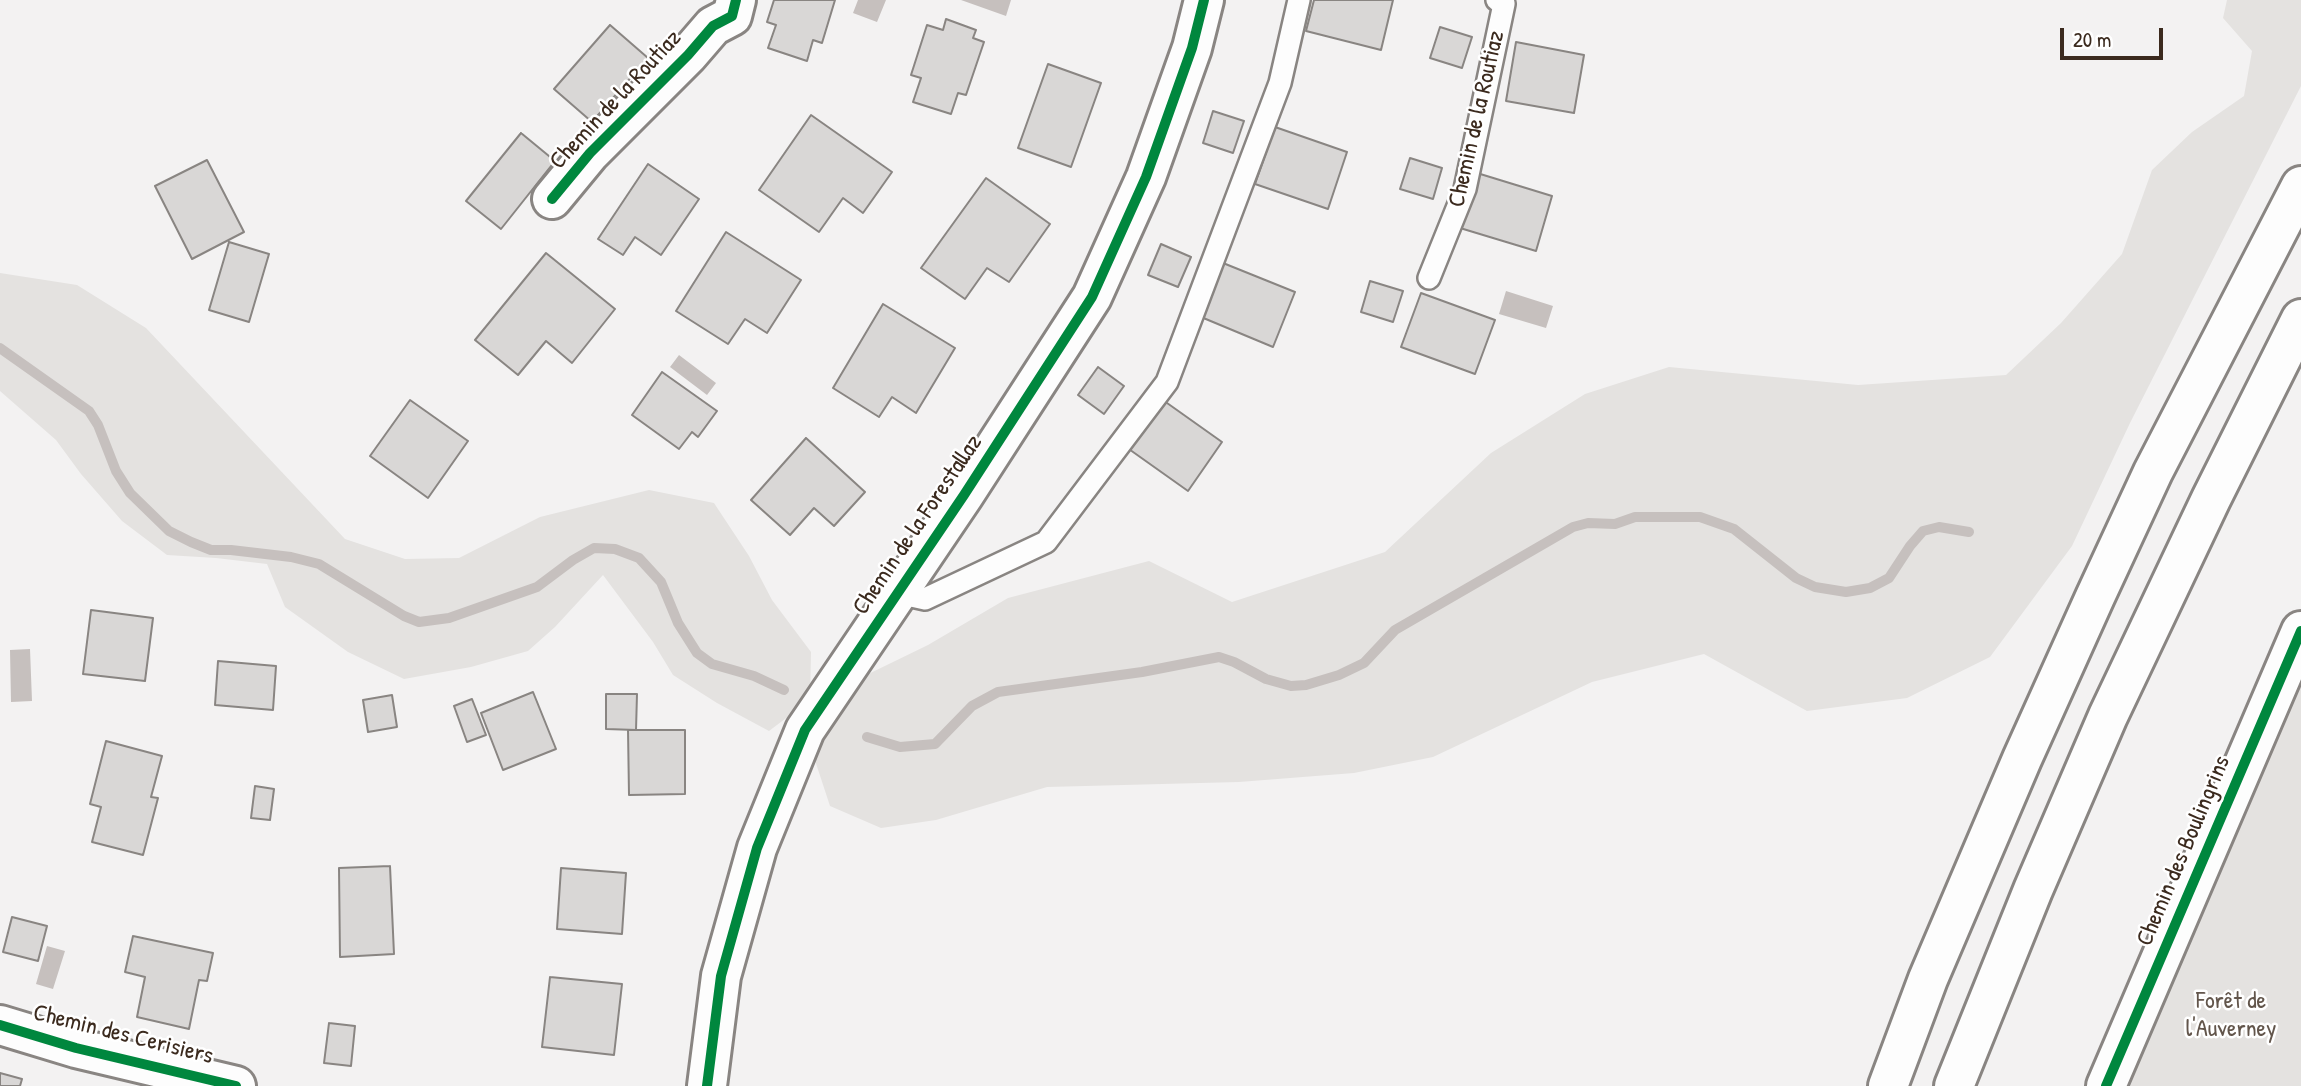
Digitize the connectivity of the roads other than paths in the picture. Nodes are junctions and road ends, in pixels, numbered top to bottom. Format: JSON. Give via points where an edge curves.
{"nodes":[{"id":1,"x":736,"y":0,"type":"edge"},
{"id":2,"x":1204,"y":0,"type":"edge"},
{"id":3,"x":1299,"y":0,"type":"edge"},
{"id":4,"x":1497,"y":0,"type":"edge"},
{"id":5,"x":2301,"y":186,"type":"edge"},
{"id":6,"x":552,"y":200,"type":"dead end"},
{"id":7,"x":1429,"y":278,"type":"dead end"},
{"id":8,"x":2301,"y":319,"type":"edge"},
{"id":9,"x":898,"y":593,"type":"junction"},
{"id":10,"x":2301,"y":631,"type":"edge"},
{"id":11,"x":1928,"y":979,"type":"junction"},
{"id":12,"x":0,"y":1025,"type":"edge"},
{"id":13,"x":223,"y":1084,"type":"edge"},
{"id":14,"x":707,"y":1086,"type":"edge"},
{"id":15,"x":1871,"y":1086,"type":"edge"},
{"id":16,"x":1888,"y":1086,"type":"edge"},
{"id":17,"x":1954,"y":1086,"type":"edge"},
{"id":18,"x":2106,"y":1086,"type":"edge"}],
"edges":[{"from":1,"to":6,"type":"main road","name":"Chemin de la Routiaz","via":[[732,16],[713,26],[590,153]]},
{"from":2,"to":9,"type":"main road","name":"Chemin de la Forestallaz","via":[[1146,177],[1092,297]]},
{"from":3,"to":9,"type":"lane","via":[[1280,83],[1167,382],[1046,542],[925,599]]},
{"from":4,"to":7,"type":"lane","name":"Chemin de la Routiaz","via":[[1504,4],[1465,189]]},
{"from":5,"to":11,"type":"main road","via":[[2100,584]]},
{"from":8,"to":17,"type":"main road","via":[[2108,716]]},
{"from":9,"to":14,"type":"main road","name":"Chemin de la Forestallaz","via":[[805,730],[757,848],[720,976]]},
{"from":10,"to":18,"type":"main road","name":"Chemin des Boulingrins"},
{"from":11,"to":15,"type":"main road"},
{"from":11,"to":16,"type":"main road"},
{"from":12,"to":13,"type":"main road","name":"Chemin des Cerisiers"}]}
